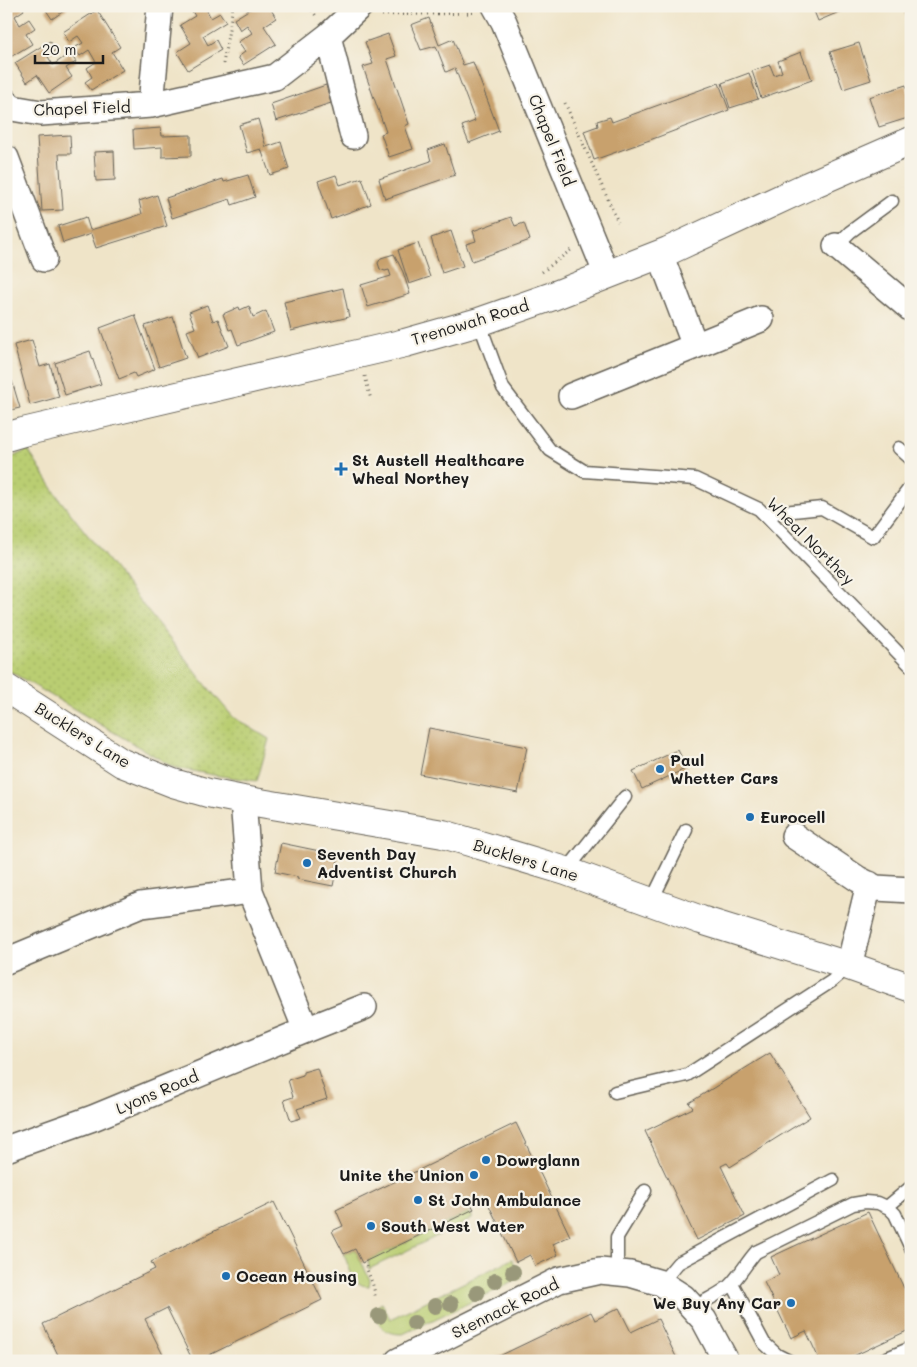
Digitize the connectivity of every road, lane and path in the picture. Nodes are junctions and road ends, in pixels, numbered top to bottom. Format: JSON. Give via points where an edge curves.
{"nodes":[{"id":1,"x":160,"y":6,"type":"edge"},
{"id":2,"x":233,"y":6,"type":"edge"},
{"id":3,"x":497,"y":10,"type":"edge"},
{"id":4,"x":356,"y":11,"type":"edge"},
{"id":5,"x":328,"y":36,"type":"junction"},
{"id":6,"x":219,"y":90,"type":"junction"},
{"id":7,"x":562,"y":96,"type":"dead end"},
{"id":8,"x":151,"y":105,"type":"junction"},
{"id":9,"x":8,"y":111,"type":"edge"},
{"id":10,"x":353,"y":136,"type":"dead end"},
{"id":11,"x":911,"y":141,"type":"edge"},
{"id":12,"x":6,"y":158,"type":"edge"},
{"id":13,"x":892,"y":202,"type":"dead end"},
{"id":14,"x":618,"y":222,"type":"dead end"},
{"id":15,"x":836,"y":246,"type":"joint"},
{"id":16,"x":660,"y":254,"type":"junction"},
{"id":17,"x":44,"y":259,"type":"dead end"},
{"id":18,"x":608,"y":275,"type":"junction"},
{"id":19,"x":911,"y":309,"type":"edge"},
{"id":20,"x":760,"y":319,"type":"dead end"},
{"id":21,"x":479,"y":322,"type":"junction"},
{"id":22,"x":695,"y":346,"type":"junction"},
{"id":23,"x":366,"y":377,"type":"dead end"},
{"id":24,"x":571,"y":396,"type":"dead end"},
{"id":25,"x":372,"y":400,"type":"dead end"},
{"id":26,"x":6,"y":437,"type":"edge"},
{"id":27,"x":899,"y":448,"type":"dead end"},
{"id":28,"x":911,"y":459,"type":"edge"},
{"id":29,"x":911,"y":486,"type":"edge"},
{"id":30,"x":764,"y":514,"type":"junction"},
{"id":31,"x":911,"y":664,"type":"edge"},
{"id":32,"x":6,"y":688,"type":"edge"},
{"id":33,"x":625,"y":797,"type":"dead end"},
{"id":34,"x":243,"y":800,"type":"junction"},
{"id":35,"x":686,"y":830,"type":"dead end"},
{"id":36,"x":794,"y":836,"type":"dead end"},
{"id":37,"x":566,"y":872,"type":"junction"},
{"id":38,"x":869,"y":884,"type":"junction"},
{"id":39,"x":250,"y":890,"type":"junction"},
{"id":40,"x":911,"y":890,"type":"edge"},
{"id":41,"x":651,"y":902,"type":"junction"},
{"id":42,"x":6,"y":961,"type":"edge"},
{"id":43,"x":848,"y":966,"type":"junction"},
{"id":44,"x":911,"y":988,"type":"edge"},
{"id":45,"x":364,"y":1008,"type":"dead end"},
{"id":46,"x":306,"y":1030,"type":"junction"},
{"id":47,"x":615,"y":1092,"type":"dead end"},
{"id":48,"x":6,"y":1149,"type":"edge"},
{"id":49,"x":834,"y":1180,"type":"dead end"},
{"id":50,"x":911,"y":1187,"type":"edge"},
{"id":51,"x":644,"y":1191,"type":"dead end"},
{"id":52,"x":887,"y":1207,"type":"junction"},
{"id":53,"x":911,"y":1248,"type":"edge"},
{"id":54,"x":365,"y":1261,"type":"dead end"},
{"id":55,"x":617,"y":1273,"type":"junction"},
{"id":56,"x":661,"y":1283,"type":"junction"},
{"id":57,"x":732,"y":1283,"type":"junction"},
{"id":58,"x":375,"y":1296,"type":"dead end"},
{"id":59,"x":693,"y":1308,"type":"junction"},
{"id":60,"x":911,"y":1348,"type":"edge"},
{"id":61,"x":398,"y":1361,"type":"edge"},
{"id":62,"x":726,"y":1361,"type":"edge"},
{"id":63,"x":789,"y":1361,"type":"edge"},
{"id":64,"x":880,"y":1361,"type":"edge"}],
"edges":[{"from":1,"to":8,"type":"street","name":"Chapel Field"},
{"from":2,"to":6,"type":"path"},
{"from":3,"to":4,"type":"path"},
{"from":3,"to":18,"type":"street","name":"Chapel Field"},
{"from":4,"to":5,"type":"street","name":"Chapel Field"},
{"from":5,"to":6,"type":"street","name":"Chapel Field","via":[[275,77]]},
{"from":5,"to":10,"type":"street"},
{"from":6,"to":8,"type":"street","name":"Chapel Field"},
{"from":7,"to":14,"type":"path"},
{"from":8,"to":9,"type":"street","name":"Chapel Field"},
{"from":11,"to":16,"type":"street","name":"Trenowah Road"},
{"from":12,"to":17,"type":"street"},
{"from":13,"to":15,"type":"lane"},
{"from":15,"to":19,"type":"street"},
{"from":16,"to":18,"type":"street","name":"Trenowah Road"},
{"from":16,"to":22,"type":"street"},
{"from":18,"to":21,"type":"street","name":"Trenowah Road"},
{"from":20,"to":22,"type":"street"},
{"from":21,"to":26,"type":"street","name":"Trenowah Road","via":[[405,343]]},
{"from":21,"to":30,"type":"lane","name":"Wheal Northey","via":[[503,388],[550,450],[584,470],[694,479]]},
{"from":22,"to":24,"type":"street"},
{"from":23,"to":25,"type":"path"},
{"from":27,"to":28,"type":"lane"},
{"from":29,"to":30,"type":"lane","via":[[873,537],[822,508]]},
{"from":30,"to":31,"type":"lane","name":"Wheal Northey"},
{"from":32,"to":34,"type":"street","name":"Bucklers Lane","via":[[122,763],[174,783]]},
{"from":33,"to":37,"type":"lane"},
{"from":34,"to":37,"type":"street","name":"Bucklers Lane","via":[[443,834]]},
{"from":34,"to":39,"type":"street"},
{"from":35,"to":41,"type":"lane"},
{"from":36,"to":38,"type":"street"},
{"from":37,"to":41,"type":"street","name":"Bucklers Lane"},
{"from":38,"to":40,"type":"street","via":[[876,888]]},
{"from":38,"to":43,"type":"street"},
{"from":39,"to":42,"type":"street","via":[[141,906]]},
{"from":39,"to":46,"type":"street"},
{"from":41,"to":43,"type":"street","name":"Bucklers Lane"},
{"from":43,"to":44,"type":"street","name":"Bucklers Lane"},
{"from":43,"to":47,"type":"lane","via":[[832,981],[687,1075]]},
{"from":45,"to":46,"type":"street","name":"Lyons Road"},
{"from":46,"to":48,"type":"street","name":"Lyons Road","via":[[93,1118]]},
{"from":49,"to":56,"type":"lane","via":[[678,1263]]},
{"from":50,"to":52,"type":"lane"},
{"from":51,"to":55,"type":"lane","via":[[617,1237]]},
{"from":52,"to":53,"type":"lane","via":[[895,1214]]},
{"from":52,"to":57,"type":"lane","via":[[878,1202],[853,1204],[756,1252]]},
{"from":54,"to":58,"type":"path"},
{"from":55,"to":56,"type":"street","name":"Stennack Road"},
{"from":55,"to":61,"type":"street","name":"Stennack Road","via":[[600,1271],[559,1280]]},
{"from":56,"to":59,"type":"street","name":"Stennack Road"},
{"from":57,"to":59,"type":"lane"},
{"from":57,"to":63,"type":"lane","via":[[764,1343]]},
{"from":59,"to":62,"type":"street","name":"Stennack Road","via":[[704,1320]]},
{"from":60,"to":64,"type":"lane"}]}
